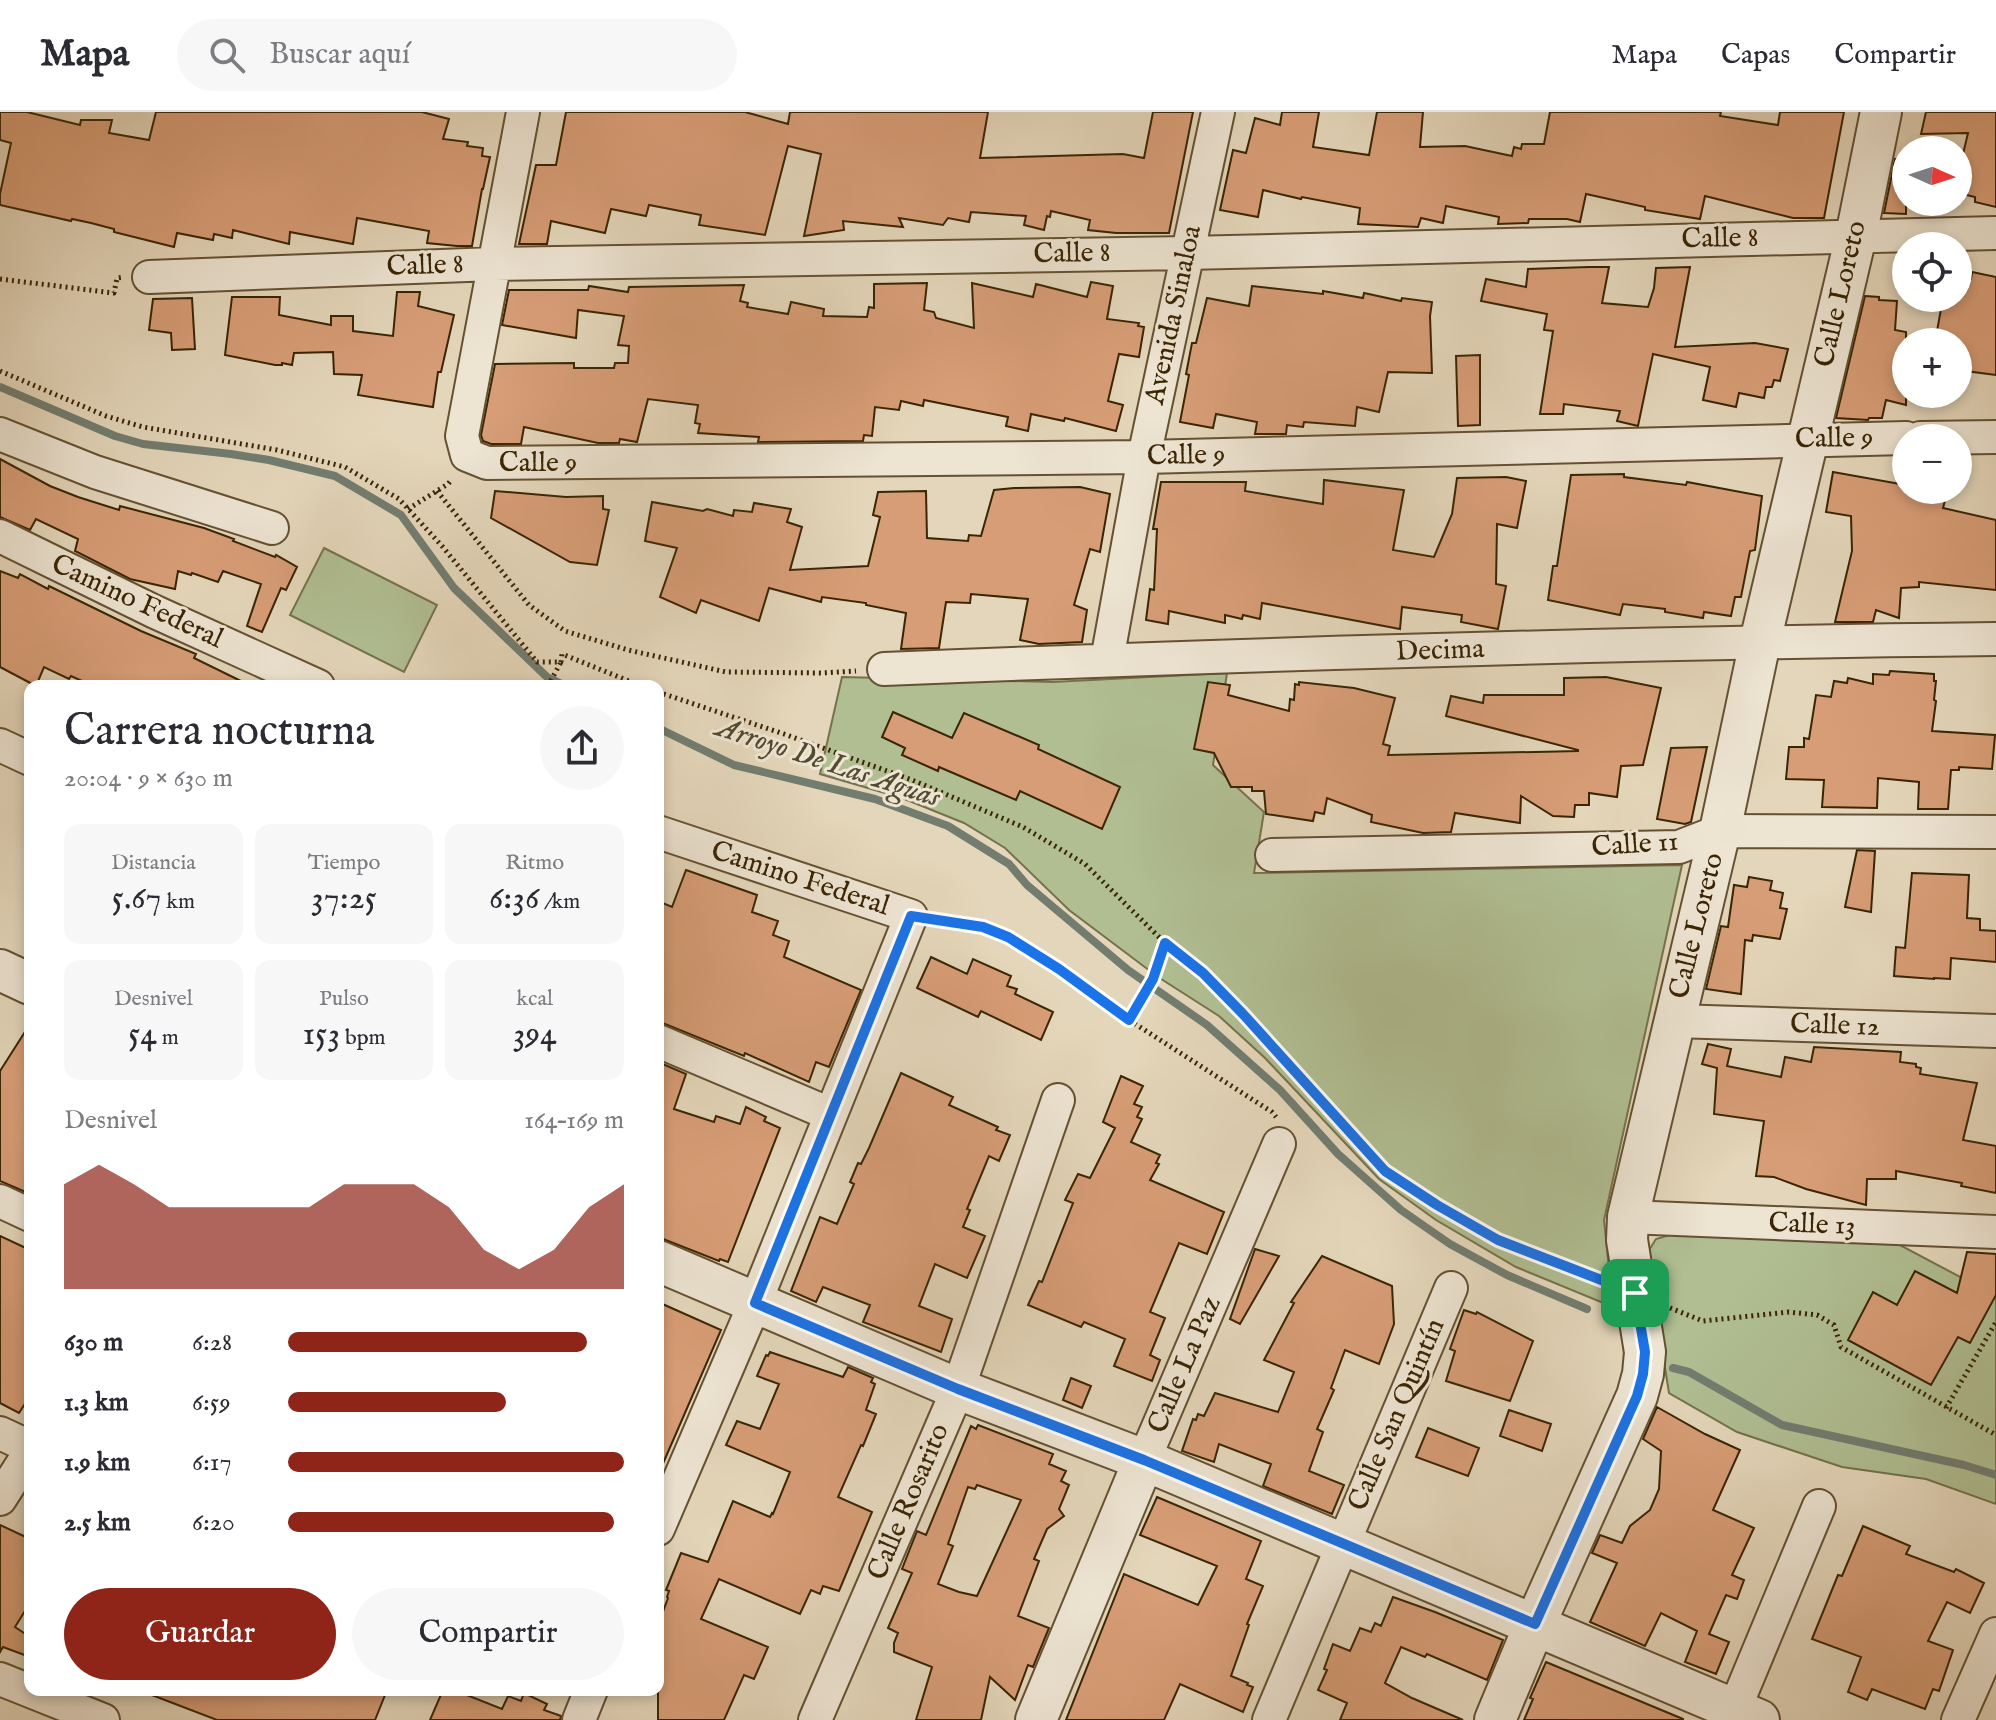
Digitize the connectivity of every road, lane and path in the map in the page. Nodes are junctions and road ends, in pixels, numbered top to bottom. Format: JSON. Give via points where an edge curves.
{"nodes":[{"id":1,"x":523,"y":112,"type":"edge"},
{"id":2,"x":1218,"y":112,"type":"edge"},
{"id":3,"x":1881,"y":112,"type":"edge"},
{"id":4,"x":1996,"y":233,"type":"edge"},
{"id":5,"x":1856,"y":236,"type":"junction"},
{"id":6,"x":1187,"y":253,"type":"junction"},
{"id":7,"x":494,"y":264,"type":"junction"},
{"id":8,"x":149,"y":277,"type":"joint"},
{"id":9,"x":0,"y":279,"type":"edge"},
{"id":10,"x":0,"y":371,"type":"edge"},
{"id":11,"x":0,"y":434,"type":"edge"},
{"id":12,"x":1972,"y":437,"type":"edge"},
{"id":13,"x":1996,"y":437,"type":"edge"},
{"id":14,"x":1892,"y":438,"type":"edge"},
{"id":15,"x":1807,"y":439,"type":"junction"},
{"id":16,"x":467,"y":455,"type":"junction"},
{"id":17,"x":1144,"y":457,"type":"junction"},
{"id":18,"x":437,"y":491,"type":"junction"},
{"id":19,"x":408,"y":509,"type":"junction"},
{"id":20,"x":272,"y":528,"type":"dead end"},
{"id":21,"x":0,"y":536,"type":"edge"},
{"id":22,"x":1996,"y":639,"type":"edge"},
{"id":23,"x":1760,"y":642,"type":"junction"},
{"id":24,"x":1107,"y":660,"type":"junction"},
{"id":25,"x":561,"y":662,"type":"junction"},
{"id":26,"x":884,"y":669,"type":"joint"},
{"id":27,"x":305,"y":680,"type":"edge"},
{"id":28,"x":551,"y":680,"type":"edge"},
{"id":29,"x":624,"y":680,"type":"edge"},
{"id":30,"x":664,"y":694,"type":"edge"},
{"id":31,"x":0,"y":745,"type":"edge"},
{"id":32,"x":24,"y":756,"type":"edge"},
{"id":33,"x":1720,"y":831,"type":"junction"},
{"id":34,"x":1996,"y":832,"type":"edge"},
{"id":35,"x":664,"y":834,"type":"edge"},
{"id":36,"x":1272,"y":855,"type":"dead end"},
{"id":37,"x":911,"y":916,"type":"junction"},
{"id":38,"x":1165,"y":943,"type":"junction"},
{"id":39,"x":0,"y":970,"type":"edge"},
{"id":40,"x":24,"y":981,"type":"edge"},
{"id":41,"x":1129,"y":1020,"type":"junction"},
{"id":42,"x":1674,"y":1021,"type":"junction"},
{"id":43,"x":1996,"y":1031,"type":"edge"},
{"id":44,"x":664,"y":1044,"type":"edge"},
{"id":45,"x":1058,"y":1100,"type":"dead end"},
{"id":46,"x":830,"y":1114,"type":"junction"},
{"id":47,"x":1279,"y":1144,"type":"joint"},
{"id":48,"x":0,"y":1201,"type":"edge"},
{"id":49,"x":24,"y":1212,"type":"edge"},
{"id":50,"x":1628,"y":1217,"type":"junction"},
{"id":51,"x":1996,"y":1232,"type":"edge"},
{"id":52,"x":664,"y":1264,"type":"edge"},
{"id":53,"x":1451,"y":1288,"type":"dead end"},
{"id":54,"x":1635,"y":1293,"type":"junction"},
{"id":55,"x":755,"y":1303,"type":"junction"},
{"id":56,"x":1996,"y":1322,"type":"edge"},
{"id":57,"x":958,"y":1389,"type":"junction"},
{"id":58,"x":1946,"y":1408,"type":"junction"},
{"id":59,"x":0,"y":1433,"type":"edge"},
{"id":60,"x":1996,"y":1435,"type":"edge"},
{"id":61,"x":24,"y":1446,"type":"edge"},
{"id":62,"x":24,"y":1459,"type":"edge"},
{"id":63,"x":1144,"y":1460,"type":"junction"},
{"id":64,"x":0,"y":1499,"type":"edge"},
{"id":65,"x":664,"y":1504,"type":"edge"},
{"id":66,"x":1819,"y":1506,"type":"dead end"},
{"id":67,"x":1343,"y":1545,"type":"junction"},
{"id":68,"x":1535,"y":1624,"type":"junction"},
{"id":69,"x":1996,"y":1634,"type":"edge"},
{"id":70,"x":0,"y":1679,"type":"edge"},
{"id":71,"x":24,"y":1689,"type":"edge"},
{"id":72,"x":43,"y":1696,"type":"edge"},
{"id":73,"x":1741,"y":1717,"type":"edge"},
{"id":74,"x":103,"y":1720,"type":"edge"},
{"id":75,"x":815,"y":1720,"type":"edge"},
{"id":76,"x":1036,"y":1720,"type":"edge"},
{"id":77,"x":1269,"y":1720,"type":"edge"},
{"id":78,"x":1495,"y":1720,"type":"edge"},
{"id":79,"x":1958,"y":1720,"type":"edge"}],
"edges":[{"from":1,"to":7,"type":"street"},
{"from":2,"to":6,"type":"street","name":"Avenida Sinaloa"},
{"from":3,"to":5,"type":"street","name":"Calle Loreto"},
{"from":4,"to":5,"type":"street","name":"Calle 8"},
{"from":5,"to":6,"type":"street","name":"Calle 8"},
{"from":5,"to":15,"type":"street","name":"Calle Loreto"},
{"from":6,"to":7,"type":"street","name":"Calle 8"},
{"from":6,"to":17,"type":"street","name":"Avenida Sinaloa"},
{"from":7,"to":8,"type":"street","name":"Calle 8"},
{"from":7,"to":16,"type":"street","via":[[462,436]]},
{"from":8,"to":9,"type":"path","via":[[117,278],[114,293]]},
{"from":10,"to":19,"type":"path","via":[[143,427],[345,467]]},
{"from":11,"to":20,"type":"street","via":[[95,472]]},
{"from":12,"to":13,"type":"street"},
{"from":14,"to":15,"type":"street","name":"Calle 9"},
{"from":15,"to":17,"type":"street","name":"Calle 9"},
{"from":15,"to":23,"type":"street","name":"Calle Loreto"},
{"from":16,"to":17,"type":"street","name":"Calle 9","via":[[509,464]]},
{"from":16,"to":18,"type":"path"},
{"from":17,"to":24,"type":"street","name":"Avenida Sinaloa"},
{"from":18,"to":19,"type":"path"},
{"from":18,"to":26,"type":"path","via":[[529,605],[565,631],[726,672]]},
{"from":19,"to":25,"type":"path","via":[[537,662]]},
{"from":21,"to":27,"type":"street","name":"Camino Federal"},
{"from":22,"to":23,"type":"street","name":"Decima"},
{"from":23,"to":24,"type":"street","name":"Decima"},
{"from":23,"to":33,"type":"street","name":"Calle Loreto"},
{"from":24,"to":26,"type":"street","name":"Decima"},
{"from":25,"to":28,"type":"path"},
{"from":25,"to":29,"type":"path","via":[[562,654]]},
{"from":30,"to":38,"type":"path","via":[[912,780],[1023,827],[1085,864]]},
{"from":31,"to":32,"type":"street"},
{"from":33,"to":34,"type":"street","name":"Calle 11"},
{"from":33,"to":36,"type":"street","name":"Calle 11","via":[[1679,847]]},
{"from":33,"to":42,"type":"street","name":"Calle Loreto"},
{"from":35,"to":37,"type":"street","name":"Camino Federal"},
{"from":37,"to":41,"type":"path","via":[[983,927],[1008,937]]},
{"from":37,"to":46,"type":"street","name":"Camino Federal"},
{"from":38,"to":41,"type":"path","via":[[1153,979]]},
{"from":38,"to":54,"type":"path","via":[[1243,1014],[1385,1171],[1498,1240]]},
{"from":39,"to":40,"type":"street"},
{"from":41,"to":47,"type":"path","via":[[1272,1112],[1287,1130]]},
{"from":42,"to":43,"type":"street","name":"Calle 12"},
{"from":42,"to":50,"type":"street","name":"Calle Loreto"},
{"from":44,"to":46,"type":"street"},
{"from":45,"to":57,"type":"street","name":"Calle Rosarito"},
{"from":46,"to":55,"type":"street","name":"Camino Federal"},
{"from":47,"to":63,"type":"street","name":"Calle La Paz"},
{"from":48,"to":49,"type":"street"},
{"from":50,"to":51,"type":"street","name":"Calle 13"},
{"from":50,"to":54,"type":"street","name":"Calle Loreto"},
{"from":52,"to":55,"type":"street"},
{"from":53,"to":67,"type":"street","name":"Calle San Quintín"},
{"from":54,"to":58,"type":"path","via":[[1703,1321],[1789,1312],[1817,1315],[1834,1325],[1841,1347]]},
{"from":54,"to":68,"type":"street","name":"Calle Loreto","via":[[1645,1352],[1637,1396]]},
{"from":55,"to":57,"type":"street"},
{"from":55,"to":65,"type":"street","name":"Camino Federal"},
{"from":56,"to":58,"type":"path"},
{"from":57,"to":63,"type":"street"},
{"from":57,"to":75,"type":"street","name":"Calle Rosarito"},
{"from":58,"to":60,"type":"path"},
{"from":59,"to":61,"type":"street"},
{"from":62,"to":64,"type":"street"},
{"from":63,"to":67,"type":"street"},
{"from":63,"to":76,"type":"street","name":"Calle La Paz"},
{"from":66,"to":73,"type":"street"},
{"from":67,"to":68,"type":"street"},
{"from":67,"to":77,"type":"street","name":"Calle San Quintín"},
{"from":68,"to":73,"type":"street"},
{"from":68,"to":78,"type":"street","name":"Calle Loreto"},
{"from":69,"to":79,"type":"street"},
{"from":70,"to":71,"type":"street"},
{"from":72,"to":74,"type":"street"}]}
